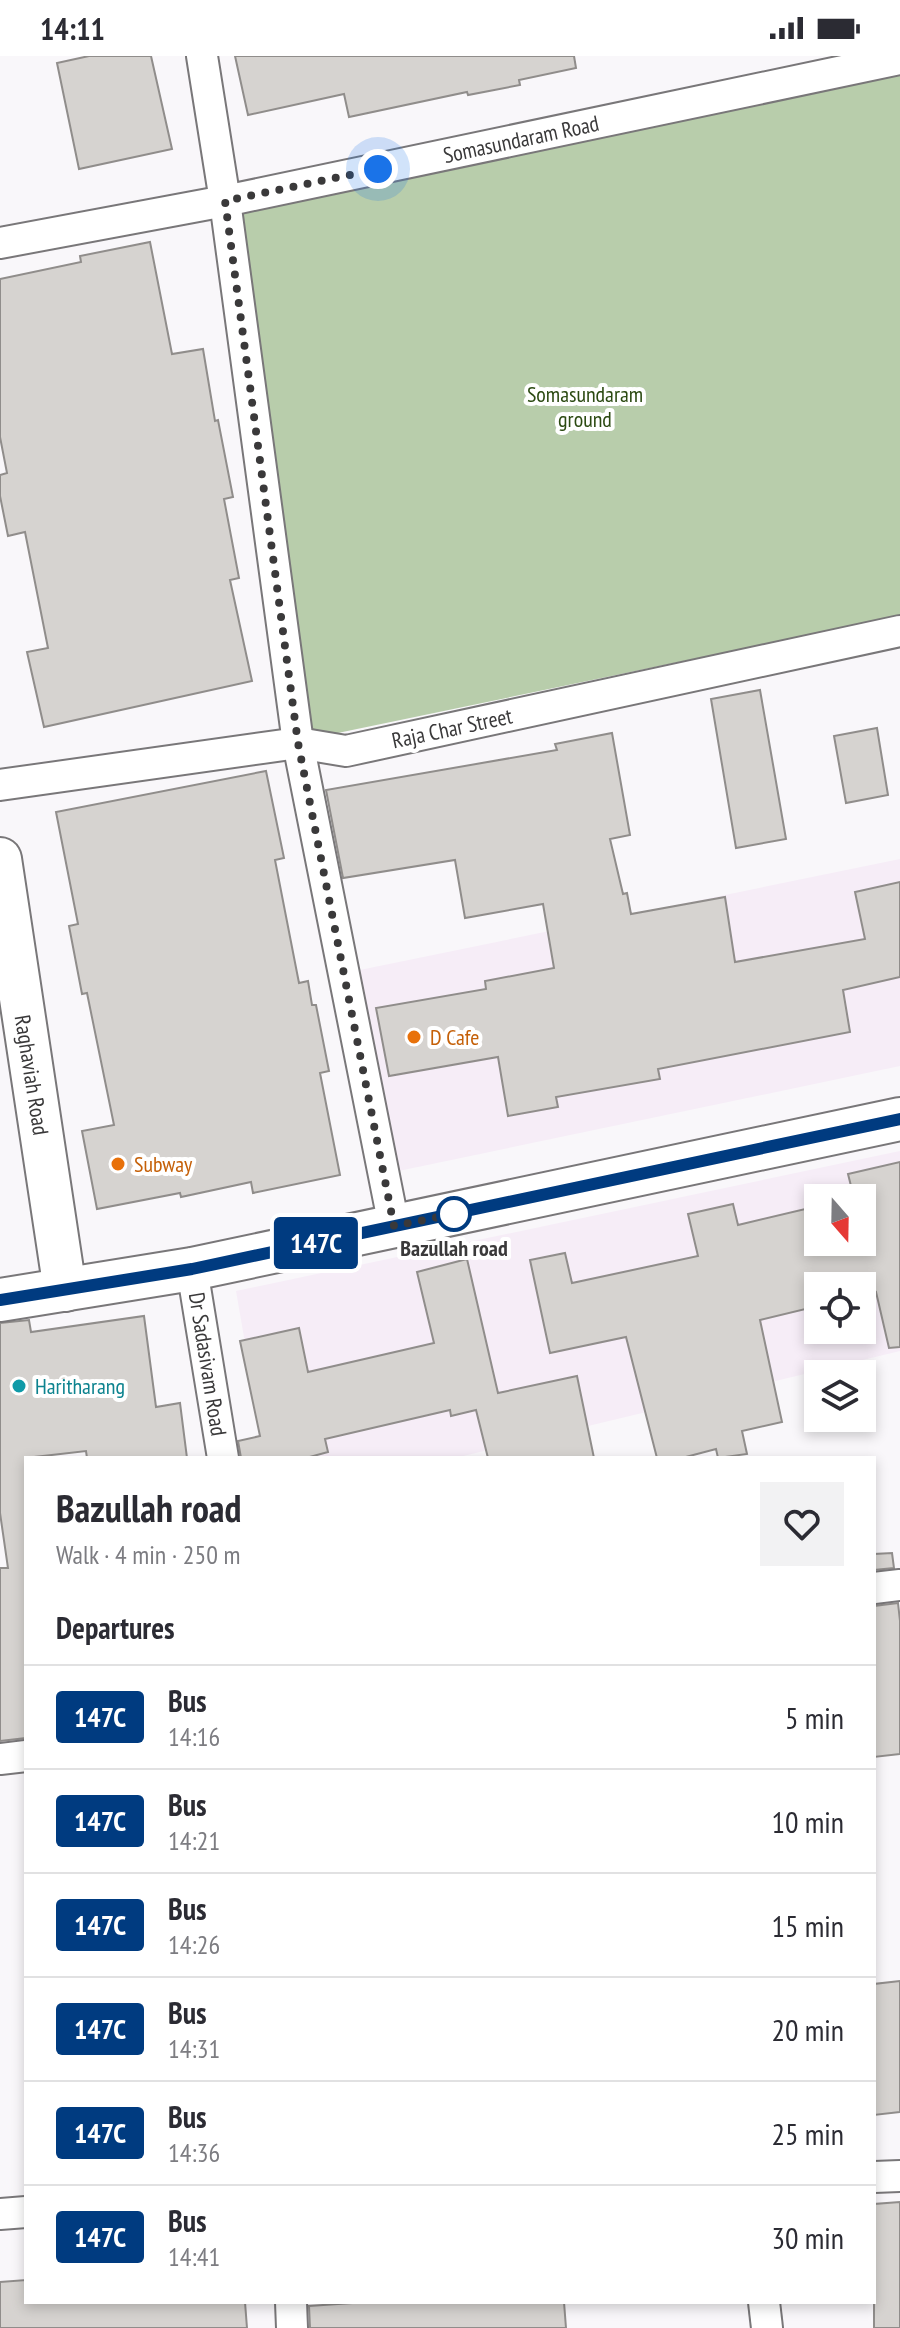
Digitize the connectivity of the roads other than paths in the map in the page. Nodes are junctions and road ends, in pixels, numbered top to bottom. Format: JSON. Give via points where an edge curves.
{"nodes":[{"id":1,"x":202,"y":56,"type":"edge"},
{"id":2,"x":900,"y":59,"type":"edge"},
{"id":3,"x":225,"y":201,"type":"junction"},
{"id":4,"x":0,"y":243,"type":"edge"},
{"id":5,"x":900,"y":631,"type":"edge"},
{"id":6,"x":298,"y":743,"type":"junction"},
{"id":7,"x":0,"y":785,"type":"edge"},
{"id":8,"x":0,"y":859,"type":"edge"},
{"id":9,"x":4,"y":916,"type":"edge"},
{"id":10,"x":900,"y":1119,"type":"edge"},
{"id":11,"x":394,"y":1226,"type":"junction"},
{"id":12,"x":192,"y":1269,"type":"junction"},
{"id":13,"x":65,"y":1290,"type":"junction"},
{"id":14,"x":0,"y":1300,"type":"edge"},
{"id":15,"x":223,"y":1456,"type":"edge"},
{"id":16,"x":900,"y":1585,"type":"edge"},
{"id":17,"x":876,"y":1588,"type":"edge"},
{"id":18,"x":24,"y":1756,"type":"edge"},
{"id":19,"x":0,"y":1759,"type":"edge"},
{"id":20,"x":900,"y":2176,"type":"edge"},
{"id":21,"x":876,"y":2177,"type":"edge"},
{"id":22,"x":24,"y":2212,"type":"edge"},
{"id":23,"x":0,"y":2214,"type":"edge"},
{"id":24,"x":291,"y":2304,"type":"edge"},
{"id":25,"x":764,"y":2304,"type":"edge"},
{"id":26,"x":292,"y":2328,"type":"edge"},
{"id":27,"x":767,"y":2328,"type":"edge"}],
"edges":[{"from":1,"to":3,"type":"street"},
{"from":2,"to":3,"type":"street","name":"Somasundaram Road"},
{"from":3,"to":4,"type":"street","name":"Somasundaram Road"},
{"from":3,"to":6,"type":"street"},
{"from":5,"to":6,"type":"street","name":"Raja Char Street","via":[[346,751]]},
{"from":6,"to":7,"type":"street","name":"Raja Char Street"},
{"from":6,"to":11,"type":"street"},
{"from":8,"to":9,"type":"main road","name":"Raghaviah Road"},
{"from":9,"to":13,"type":"main road","name":"Raghaviah Road"},
{"from":10,"to":11,"type":"main road"},
{"from":11,"to":12,"type":"main road"},
{"from":12,"to":13,"type":"main road"},
{"from":12,"to":15,"type":"street","name":"Dr Sadasivam Road"},
{"from":13,"to":14,"type":"main road"},
{"from":16,"to":17,"type":"street"},
{"from":18,"to":19,"type":"street"},
{"from":20,"to":21,"type":"street"},
{"from":22,"to":23,"type":"street"},
{"from":24,"to":26,"type":"street"},
{"from":25,"to":27,"type":"street"}]}
